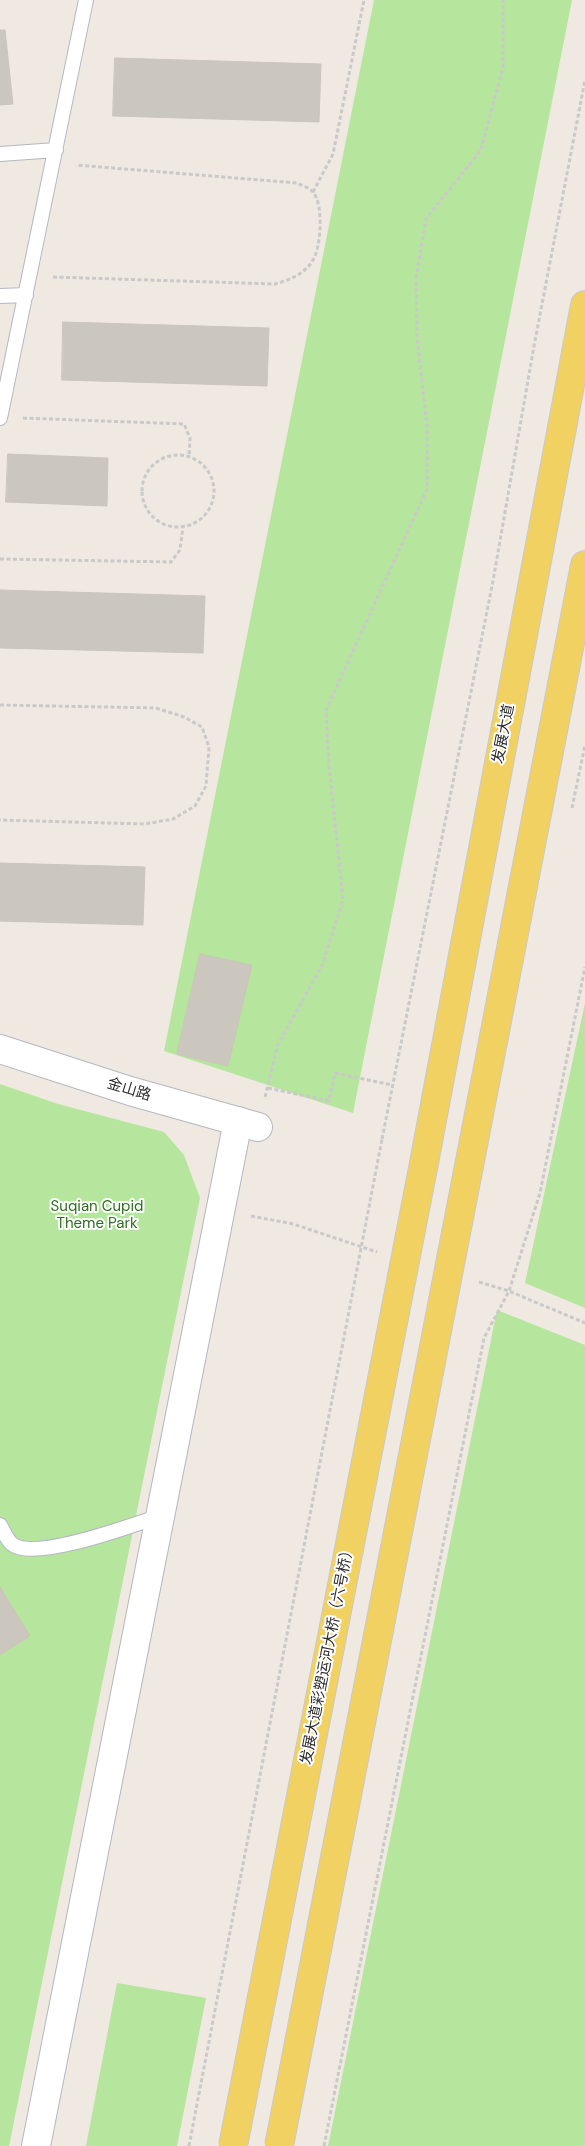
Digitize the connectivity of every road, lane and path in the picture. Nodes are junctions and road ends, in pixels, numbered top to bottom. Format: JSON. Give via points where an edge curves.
{"nodes":[{"id":1,"x":86,"y":0,"type":"edge"},
{"id":2,"x":364,"y":0,"type":"edge"},
{"id":3,"x":503,"y":0,"type":"edge"},
{"id":4,"x":585,"y":80,"type":"edge"},
{"id":5,"x":0,"y":154,"type":"edge"},
{"id":6,"x":54,"y":157,"type":"junction"},
{"id":7,"x":313,"y":192,"type":"junction"},
{"id":8,"x":30,"y":276,"type":"junction"},
{"id":9,"x":26,"y":294,"type":"junction"},
{"id":10,"x":0,"y":296,"type":"edge"},
{"id":11,"x":585,"y":305,"type":"edge"},
{"id":12,"x":0,"y":418,"type":"edge"},
{"id":13,"x":189,"y":457,"type":"junction"},
{"id":14,"x":183,"y":527,"type":"junction"},
{"id":15,"x":0,"y":559,"type":"edge"},
{"id":16,"x":585,"y":565,"type":"edge"},
{"id":17,"x":0,"y":705,"type":"edge"},
{"id":18,"x":0,"y":820,"type":"edge"},
{"id":19,"x":585,"y":967,"type":"edge"},
{"id":20,"x":0,"y":1049,"type":"edge"},
{"id":21,"x":392,"y":1085,"type":"junction"},
{"id":22,"x":268,"y":1088,"type":"junction"},
{"id":23,"x":248,"y":1124,"type":"junction"},
{"id":24,"x":424,"y":1163,"type":"joint"},
{"id":25,"x":160,"y":1516,"type":"junction"},
{"id":26,"x":0,"y":1525,"type":"edge"},
{"id":27,"x":36,"y":2146,"type":"edge"},
{"id":28,"x":189,"y":2146,"type":"edge"},
{"id":29,"x":233,"y":2146,"type":"edge"},
{"id":30,"x":279,"y":2146,"type":"edge"},
{"id":31,"x":324,"y":2146,"type":"edge"}],
"edges":[{"from":1,"to":6,"type":"lane"},
{"from":2,"to":7,"type":"path","via":[[333,154]]},
{"from":3,"to":22,"type":"path","via":[[503,67],[482,150],[426,219],[416,278],[417,337],[427,426],[426,490],[326,710],[343,900],[322,966],[278,1044]]},
{"from":4,"to":21,"type":"path","via":[[489,601]]},
{"from":5,"to":6,"type":"lane"},
{"from":6,"to":7,"type":"path","via":[[297,183]]},
{"from":6,"to":8,"type":"lane"},
{"from":7,"to":8,"type":"path","via":[[321,222],[314,259],[293,279],[275,284]]},
{"from":8,"to":9,"type":"lane"},
{"from":9,"to":10,"type":"lane"},
{"from":9,"to":12,"type":"lane"},
{"from":11,"to":24,"type":"main road","name":"发展大道"},
{"from":12,"to":13,"type":"path","via":[[184,424],[190,438]]},
{"from":13,"to":14,"type":"path","via":[[200,462],[208,472],[214,495],[204,516]]},
{"from":13,"to":14,"type":"path","via":[[178,455],[155,462],[142,488],[144,505],[150,515],[170,527]]},
{"from":14,"to":15,"type":"path","via":[[180,550],[171,562]]},
{"from":16,"to":30,"type":"main road","bridge":true},
{"from":17,"to":18,"type":"path","via":[[156,708],[184,717],[202,728],[209,747],[206,786],[195,806],[173,820],[145,824]]},
{"from":19,"to":31,"type":"path","via":[[540,1193],[509,1291],[484,1338]]},
{"from":20,"to":23,"type":"street","name":"金山路","via":[[130,1091]]},
{"from":21,"to":22,"type":"path","via":[[335,1073],[329,1101]]},
{"from":21,"to":28,"type":"path","bridge":true},
{"from":22,"to":23,"type":"path"},
{"from":23,"to":25,"type":"street"},
{"from":24,"to":29,"type":"main road","name":"发展大道彩塑运河大桥（六号桥）","bridge":true},
{"from":25,"to":26,"type":"lane","via":[[43,1550],[28,1550],[12,1544]]},
{"from":25,"to":27,"type":"street"}]}
